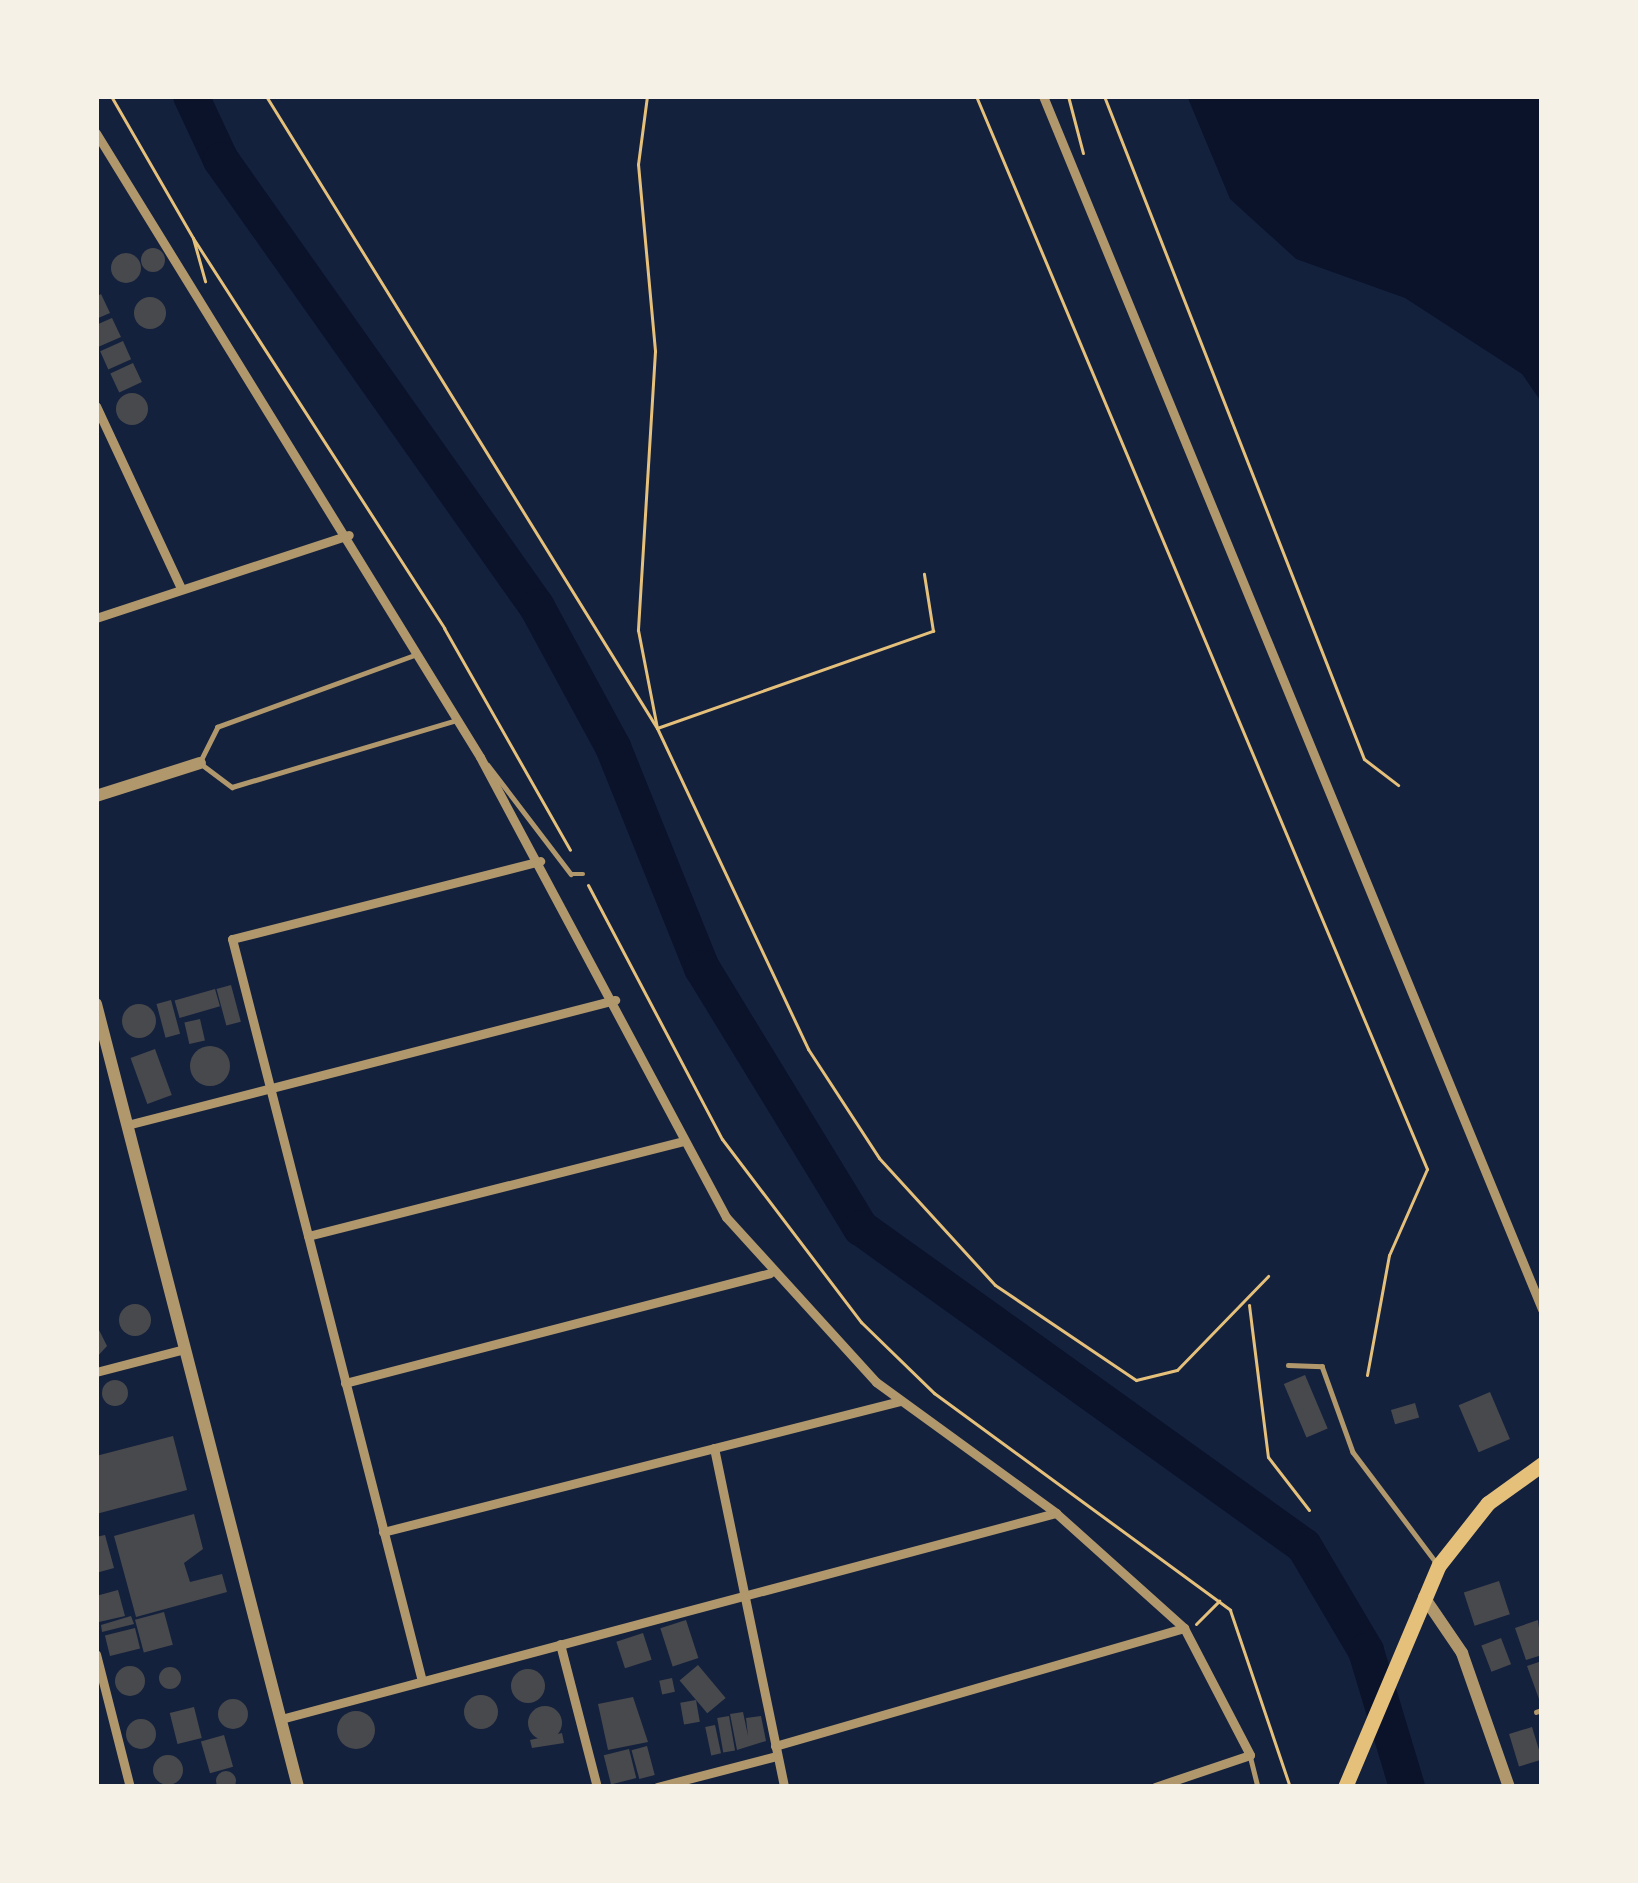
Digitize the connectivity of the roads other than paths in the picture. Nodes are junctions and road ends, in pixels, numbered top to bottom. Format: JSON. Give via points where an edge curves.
{"nodes":[{"id":1,"x":1043,"y":96,"type":"edge"},
{"id":2,"x":96,"y":133,"type":"edge"},
{"id":3,"x":96,"y":406,"type":"edge"},
{"id":4,"x":349,"y":536,"type":"junction"},
{"id":5,"x":181,"y":588,"type":"junction"},
{"id":6,"x":96,"y":617,"type":"edge"},
{"id":7,"x":419,"y":654,"type":"junction"},
{"id":8,"x":458,"y":719,"type":"junction"},
{"id":9,"x":481,"y":757,"type":"junction"},
{"id":10,"x":200,"y":763,"type":"junction"},
{"id":11,"x":96,"y":796,"type":"edge"},
{"id":12,"x":539,"y":861,"type":"junction"},
{"id":13,"x":584,"y":874,"type":"road end"},
{"id":14,"x":615,"y":1000,"type":"junction"},
{"id":15,"x":96,"y":1004,"type":"edge"},
{"id":16,"x":269,"y":1087,"type":"junction"},
{"id":17,"x":127,"y":1125,"type":"junction"},
{"id":18,"x":683,"y":1141,"type":"junction"},
{"id":19,"x":308,"y":1236,"type":"junction"},
{"id":20,"x":770,"y":1274,"type":"junction"},
{"id":21,"x":1542,"y":1309,"type":"edge"},
{"id":22,"x":185,"y":1349,"type":"junction"},
{"id":23,"x":1288,"y":1365,"type":"dead end"},
{"id":24,"x":96,"y":1372,"type":"edge"},
{"id":25,"x":345,"y":1383,"type":"junction"},
{"id":26,"x":900,"y":1401,"type":"junction"},
{"id":27,"x":714,"y":1448,"type":"junction"},
{"id":28,"x":1542,"y":1464,"type":"edge"},
{"id":29,"x":1056,"y":1513,"type":"junction"},
{"id":30,"x":383,"y":1532,"type":"junction"},
{"id":31,"x":1439,"y":1564,"type":"junction"},
{"id":32,"x":744,"y":1596,"type":"junction"},
{"id":33,"x":1423,"y":1600,"type":"junction"},
{"id":34,"x":1184,"y":1628,"type":"junction"},
{"id":35,"x":560,"y":1645,"type":"junction"},
{"id":36,"x":96,"y":1654,"type":"edge"},
{"id":37,"x":422,"y":1681,"type":"junction"},
{"id":38,"x":280,"y":1719,"type":"junction"},
{"id":39,"x":776,"y":1751,"type":"junction"},
{"id":40,"x":1250,"y":1755,"type":"junction"},
{"id":41,"x":130,"y":1787,"type":"edge"},
{"id":42,"x":298,"y":1787,"type":"edge"},
{"id":43,"x":597,"y":1787,"type":"edge"},
{"id":44,"x":657,"y":1787,"type":"edge"},
{"id":45,"x":784,"y":1787,"type":"edge"},
{"id":46,"x":1155,"y":1787,"type":"edge"},
{"id":47,"x":1258,"y":1787,"type":"edge"},
{"id":48,"x":1345,"y":1787,"type":"edge"},
{"id":49,"x":1509,"y":1787,"type":"edge"}],
"edges":[{"from":1,"to":21,"type":"street"},
{"from":2,"to":4,"type":"street"},
{"from":3,"to":5,"type":"street"},
{"from":4,"to":5,"type":"street"},
{"from":4,"to":7,"type":"street"},
{"from":5,"to":6,"type":"street"},
{"from":7,"to":8,"type":"street"},
{"from":7,"to":10,"type":"lane","via":[[218,727]]},
{"from":8,"to":9,"type":"street"},
{"from":8,"to":10,"type":"lane","via":[[232,788]]},
{"from":9,"to":12,"type":"street"},
{"from":9,"to":13,"type":"lane","via":[[571,874]]},
{"from":10,"to":11,"type":"street"},
{"from":12,"to":14,"type":"street"},
{"from":12,"to":16,"type":"street","via":[[232,939]]},
{"from":14,"to":16,"type":"street"},
{"from":14,"to":18,"type":"street"},
{"from":15,"to":17,"type":"street"},
{"from":16,"to":17,"type":"street"},
{"from":16,"to":19,"type":"street"},
{"from":17,"to":22,"type":"street"},
{"from":18,"to":19,"type":"street"},
{"from":18,"to":20,"type":"street"},
{"from":19,"to":25,"type":"street"},
{"from":20,"to":25,"type":"street"},
{"from":20,"to":26,"type":"street"},
{"from":22,"to":24,"type":"street"},
{"from":22,"to":38,"type":"street"},
{"from":23,"to":31,"type":"lane","via":[[1322,1366],[1353,1452],[1406,1535]]},
{"from":25,"to":30,"type":"street"},
{"from":26,"to":27,"type":"street"},
{"from":26,"to":29,"type":"street"},
{"from":27,"to":30,"type":"street"},
{"from":27,"to":32,"type":"street"},
{"from":28,"to":31,"type":"main road","via":[[1488,1503]]},
{"from":29,"to":32,"type":"street"},
{"from":29,"to":34,"type":"street"},
{"from":30,"to":37,"type":"street"},
{"from":31,"to":33,"type":"main road"},
{"from":32,"to":35,"type":"street"},
{"from":32,"to":39,"type":"street"},
{"from":33,"to":48,"type":"main road"},
{"from":33,"to":49,"type":"street","via":[[1462,1653]]},
{"from":34,"to":39,"type":"street"},
{"from":34,"to":40,"type":"street"},
{"from":35,"to":37,"type":"street"},
{"from":35,"to":43,"type":"street"},
{"from":36,"to":41,"type":"street"},
{"from":37,"to":38,"type":"street"},
{"from":38,"to":42,"type":"street"},
{"from":39,"to":44,"type":"street"},
{"from":39,"to":45,"type":"street"},
{"from":40,"to":46,"type":"street"},
{"from":40,"to":47,"type":"lane"}]}
